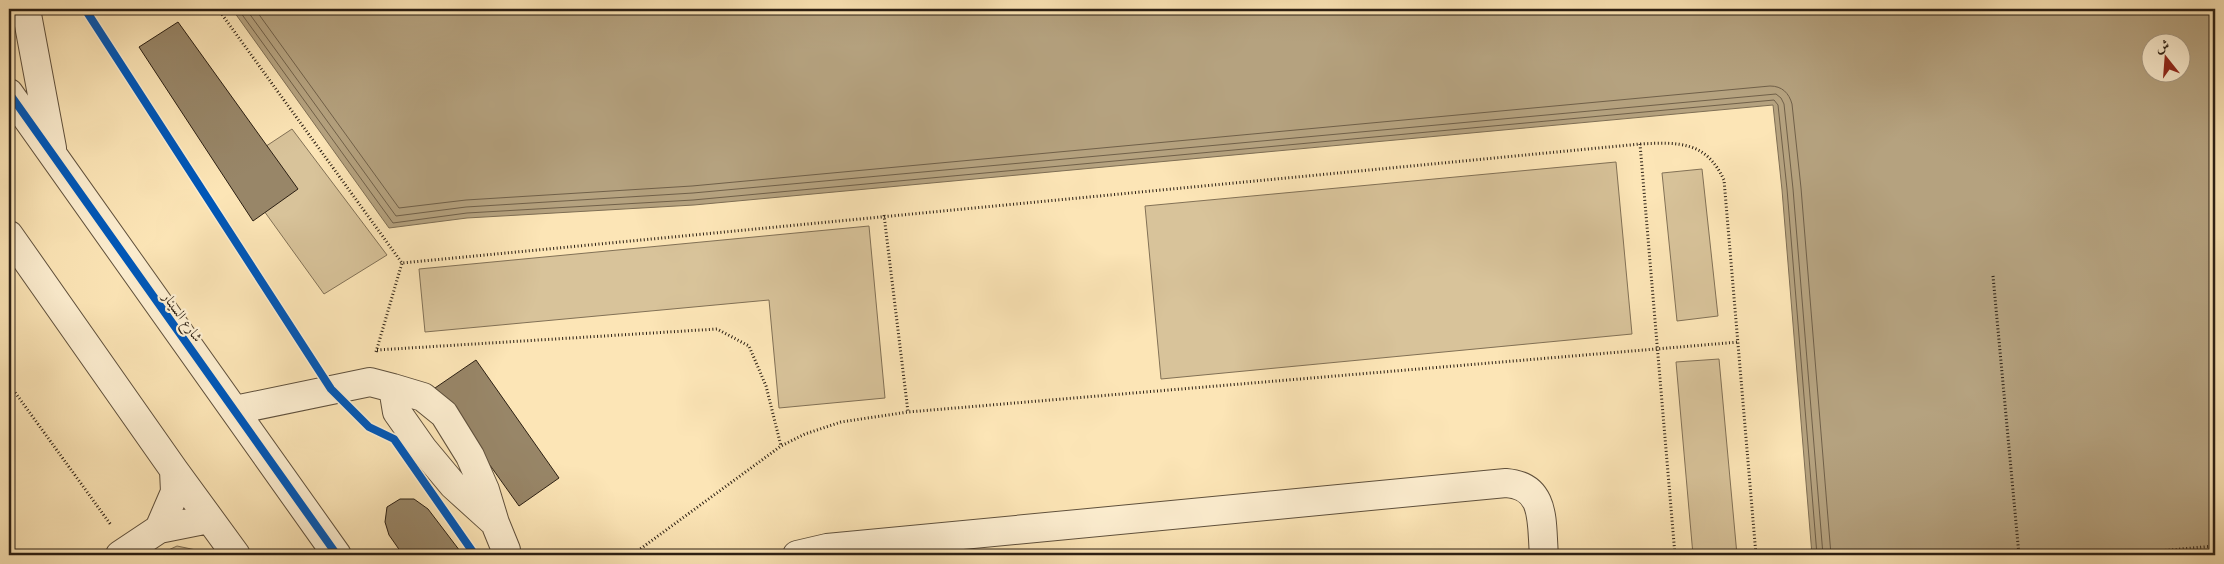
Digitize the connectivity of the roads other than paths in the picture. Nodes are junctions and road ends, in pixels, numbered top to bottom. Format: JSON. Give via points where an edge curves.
{"nodes":[{"id":1,"x":26,"y":9,"type":"edge"},
{"id":2,"x":9,"y":93,"type":"edge"},
{"id":3,"x":54,"y":157,"type":"junction"},
{"id":4,"x":9,"y":235,"type":"edge"},
{"id":5,"x":381,"y":385,"type":"junction"},
{"id":6,"x":235,"y":410,"type":"junction"},
{"id":7,"x":174,"y":470,"type":"junction"},
{"id":8,"x":209,"y":519,"type":"junction"},
{"id":9,"x":495,"y":523,"type":"junction"},
{"id":10,"x":159,"y":529,"type":"junction"},
{"id":11,"x":124,"y":552,"type":"edge"},
{"id":12,"x":827,"y":552,"type":"edge"},
{"id":13,"x":236,"y":555,"type":"edge"},
{"id":14,"x":337,"y":555,"type":"edge"},
{"id":15,"x":506,"y":555,"type":"edge"},
{"id":16,"x":798,"y":555,"type":"edge"},
{"id":17,"x":1544,"y":555,"type":"edge"}],
"edges":[{"from":1,"to":3,"type":"street"},
{"from":2,"to":3,"type":"street","name":"شارع السينار"},
{"from":3,"to":6,"type":"street","name":"شارع السينار"},
{"from":4,"to":7,"type":"street"},
{"from":5,"to":6,"type":"street"},
{"from":5,"to":9,"type":"street","via":[[423,449],[453,485]]},
{"from":5,"to":9,"type":"street","via":[[423,397],[444,414],[486,490]]},
{"from":6,"to":14,"type":"street","name":"شارع السينار"},
{"from":7,"to":8,"type":"street"},
{"from":7,"to":10,"type":"street","via":[[175,492]]},
{"from":8,"to":10,"type":"street"},
{"from":8,"to":13,"type":"street"},
{"from":9,"to":15,"type":"street"},
{"from":10,"to":11,"type":"street"},
{"from":12,"to":16,"type":"street"},
{"from":12,"to":17,"type":"street","via":[[1506,482],[1531,490],[1538,501]]}]}
